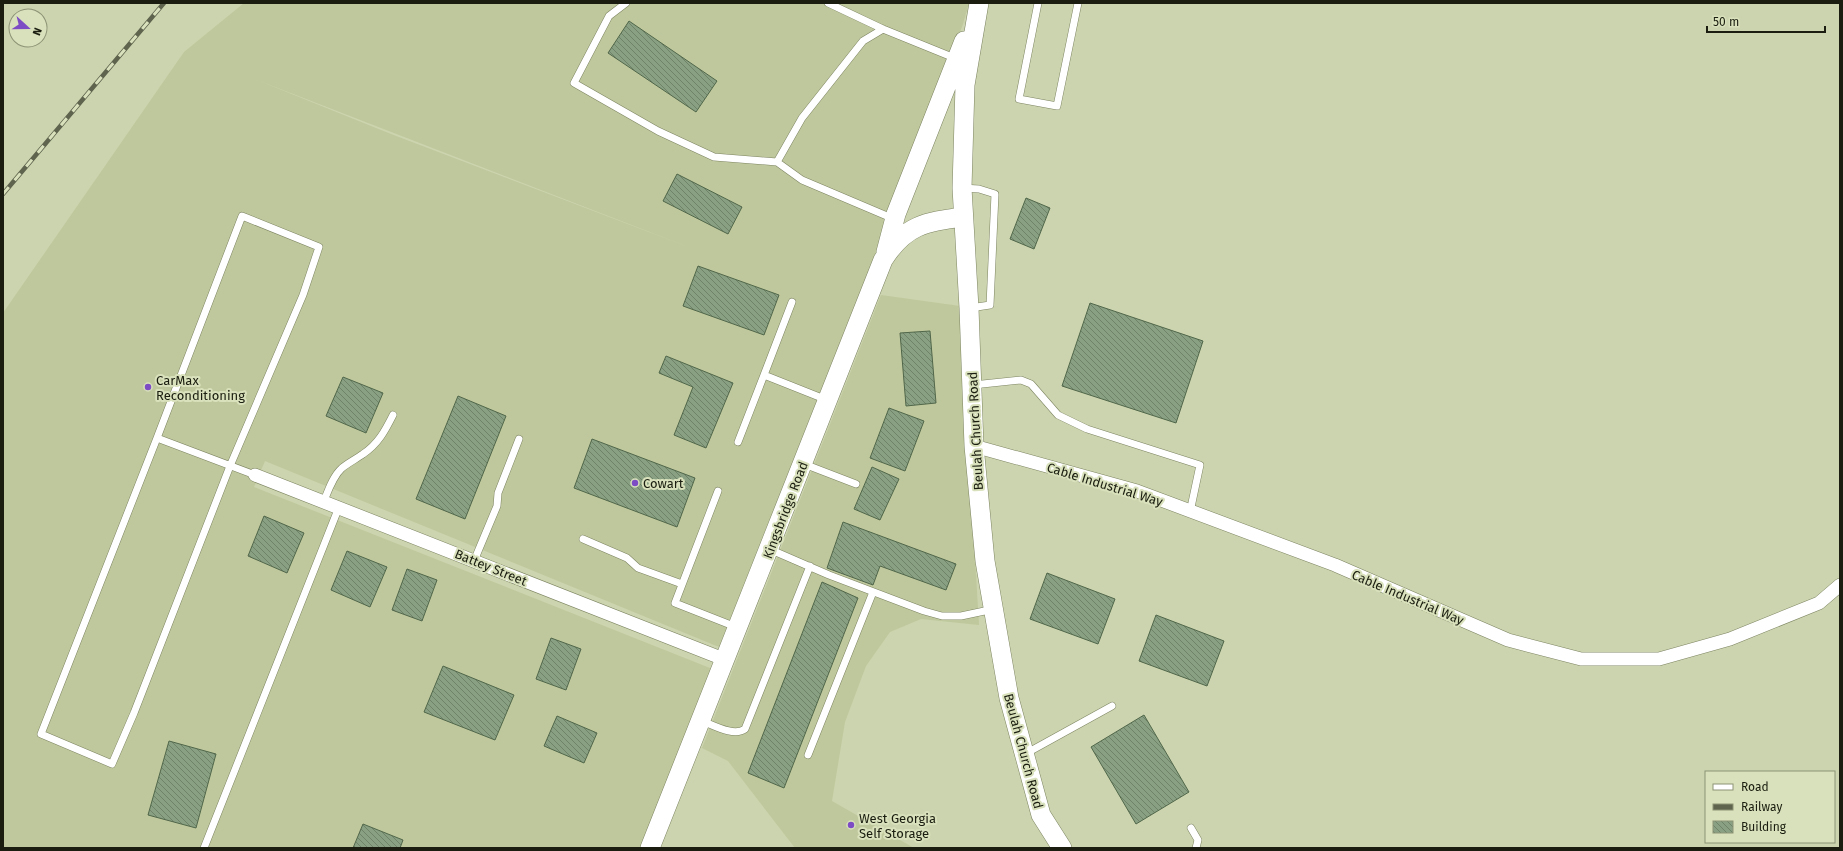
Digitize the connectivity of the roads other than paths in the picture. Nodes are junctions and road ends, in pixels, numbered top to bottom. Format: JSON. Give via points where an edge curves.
{"nodes":[{"id":1,"x":626,"y":3,"type":"edge"},
{"id":2,"x":828,"y":3,"type":"edge"},
{"id":3,"x":1038,"y":3,"type":"edge"},
{"id":4,"x":1078,"y":3,"type":"edge"},
{"id":5,"x":978,"y":5,"type":"edge"},
{"id":6,"x":883,"y":30,"type":"junction"},
{"id":7,"x":962,"y":62,"type":"junction"},
{"id":8,"x":777,"y":162,"type":"junction"},
{"id":9,"x":962,"y":188,"type":"junction"},
{"id":10,"x":963,"y":217,"type":"junction"},
{"id":11,"x":906,"y":224,"type":"junction"},
{"id":12,"x":792,"y":302,"type":"dead end"},
{"id":13,"x":969,"y":308,"type":"junction"},
{"id":14,"x":764,"y":375,"type":"junction"},
{"id":15,"x":972,"y":385,"type":"junction"},
{"id":16,"x":828,"y":400,"type":"junction"},
{"id":17,"x":393,"y":415,"type":"dead end"},
{"id":18,"x":157,"y":438,"type":"junction"},
{"id":19,"x":519,"y":439,"type":"dead end"},
{"id":20,"x":738,"y":442,"type":"dead end"},
{"id":21,"x":974,"y":446,"type":"junction"},
{"id":22,"x":802,"y":464,"type":"junction"},
{"id":23,"x":230,"y":466,"type":"junction"},
{"id":24,"x":255,"y":475,"type":"joint"},
{"id":25,"x":856,"y":484,"type":"dead end"},
{"id":26,"x":718,"y":491,"type":"dead end"},
{"id":27,"x":324,"y":502,"type":"junction"},
{"id":28,"x":339,"y":507,"type":"junction"},
{"id":29,"x":1190,"y":512,"type":"junction"},
{"id":30,"x":583,"y":539,"type":"dead end"},
{"id":31,"x":769,"y":549,"type":"junction"},
{"id":32,"x":474,"y":560,"type":"junction"},
{"id":33,"x":810,"y":566,"type":"junction"},
{"id":34,"x":682,"y":584,"type":"junction"},
{"id":35,"x":1840,"y":585,"type":"edge"},
{"id":36,"x":873,"y":592,"type":"junction"},
{"id":37,"x":994,"y":609,"type":"junction"},
{"id":38,"x":738,"y":628,"type":"junction"},
{"id":39,"x":726,"y":660,"type":"junction"},
{"id":40,"x":1112,"y":706,"type":"dead end"},
{"id":41,"x":702,"y":721,"type":"junction"},
{"id":42,"x":1024,"y":754,"type":"junction"},
{"id":43,"x":808,"y":755,"type":"dead end"},
{"id":44,"x":1191,"y":828,"type":"dead end"},
{"id":45,"x":204,"y":848,"type":"edge"},
{"id":46,"x":650,"y":848,"type":"edge"},
{"id":47,"x":1062,"y":848,"type":"edge"},
{"id":48,"x":1196,"y":848,"type":"edge"}],
"edges":[{"from":1,"to":8,"type":"lane","via":[[608,16],[574,83],[658,131],[714,157]]},
{"from":2,"to":6,"type":"lane"},
{"from":3,"to":4,"type":"lane","via":[[1019,99],[1057,106]]},
{"from":5,"to":7,"type":"street","name":"Beulah Church Road"},
{"from":6,"to":7,"type":"lane"},
{"from":6,"to":8,"type":"lane","via":[[863,41],[858,47],[802,118]]},
{"from":7,"to":9,"type":"street","name":"Beulah Church Road","via":[[965,85]]},
{"from":7,"to":11,"type":"street"},
{"from":8,"to":11,"type":"lane","via":[[802,180]]},
{"from":9,"to":10,"type":"street","name":"Beulah Church Road"},
{"from":9,"to":13,"type":"lane","via":[[996,194],[990,305]]},
{"from":10,"to":11,"type":"street","name":"Kingsbridge Road"},
{"from":10,"to":13,"type":"street","name":"Beulah Church Road"},
{"from":11,"to":16,"type":"street","name":"Kingsbridge Road","via":[[903,235],[893,244],[883,260]]},
{"from":12,"to":14,"type":"lane"},
{"from":13,"to":15,"type":"street","name":"Beulah Church Road"},
{"from":14,"to":16,"type":"lane"},
{"from":14,"to":20,"type":"lane"},
{"from":15,"to":21,"type":"street","name":"Beulah Church Road"},
{"from":15,"to":29,"type":"lane","via":[[1021,380],[1031,384],[1058,415],[1081,427],[1200,465]]},
{"from":16,"to":22,"type":"street","name":"Kingsbridge Road"},
{"from":17,"to":27,"type":"lane","via":[[378,442],[341,469],[331,484]]},
{"from":18,"to":23,"type":"lane"},
{"from":18,"to":23,"type":"lane","via":[[242,216],[320,247],[303,295]]},
{"from":18,"to":23,"type":"lane","via":[[41,734],[112,764]]},
{"from":19,"to":32,"type":"lane","via":[[498,493],[497,506]]},
{"from":21,"to":29,"type":"street","name":"Cable Industrial Way","via":[[1137,491]]},
{"from":21,"to":37,"type":"street","name":"Beulah Church Road","via":[[985,561]]},
{"from":22,"to":25,"type":"lane"},
{"from":22,"to":31,"type":"street","name":"Kingsbridge Road"},
{"from":23,"to":24,"type":"lane"},
{"from":24,"to":27,"type":"street","name":"Battey Street"},
{"from":26,"to":34,"type":"lane"},
{"from":27,"to":28,"type":"street","name":"Battey Street"},
{"from":28,"to":32,"type":"street","name":"Battey Street"},
{"from":28,"to":45,"type":"lane"},
{"from":29,"to":35,"type":"street","name":"Cable Industrial Way","via":[[1335,565],[1508,640],[1581,659],[1659,659],[1730,640],[1819,603]]},
{"from":30,"to":34,"type":"lane","via":[[627,558],[638,568]]},
{"from":31,"to":33,"type":"lane"},
{"from":31,"to":38,"type":"street","name":"Kingsbridge Road"},
{"from":32,"to":39,"type":"street","name":"Battey Street"},
{"from":33,"to":36,"type":"lane"},
{"from":33,"to":41,"type":"lane","via":[[745,729],[735,732]]},
{"from":34,"to":38,"type":"lane","via":[[675,603]]},
{"from":36,"to":37,"type":"lane","via":[[942,616],[961,616]]},
{"from":36,"to":43,"type":"lane"},
{"from":37,"to":42,"type":"street","name":"Beulah Church Road","via":[[1009,698]]},
{"from":38,"to":39,"type":"street","name":"Kingsbridge Road"},
{"from":39,"to":41,"type":"street","name":"Kingsbridge Road"},
{"from":40,"to":42,"type":"lane"},
{"from":41,"to":46,"type":"street","name":"Kingsbridge Road"},
{"from":42,"to":47,"type":"street","name":"Beulah Church Road","via":[[1041,815]]},
{"from":44,"to":48,"type":"lane","via":[[1198,840]]}]}
